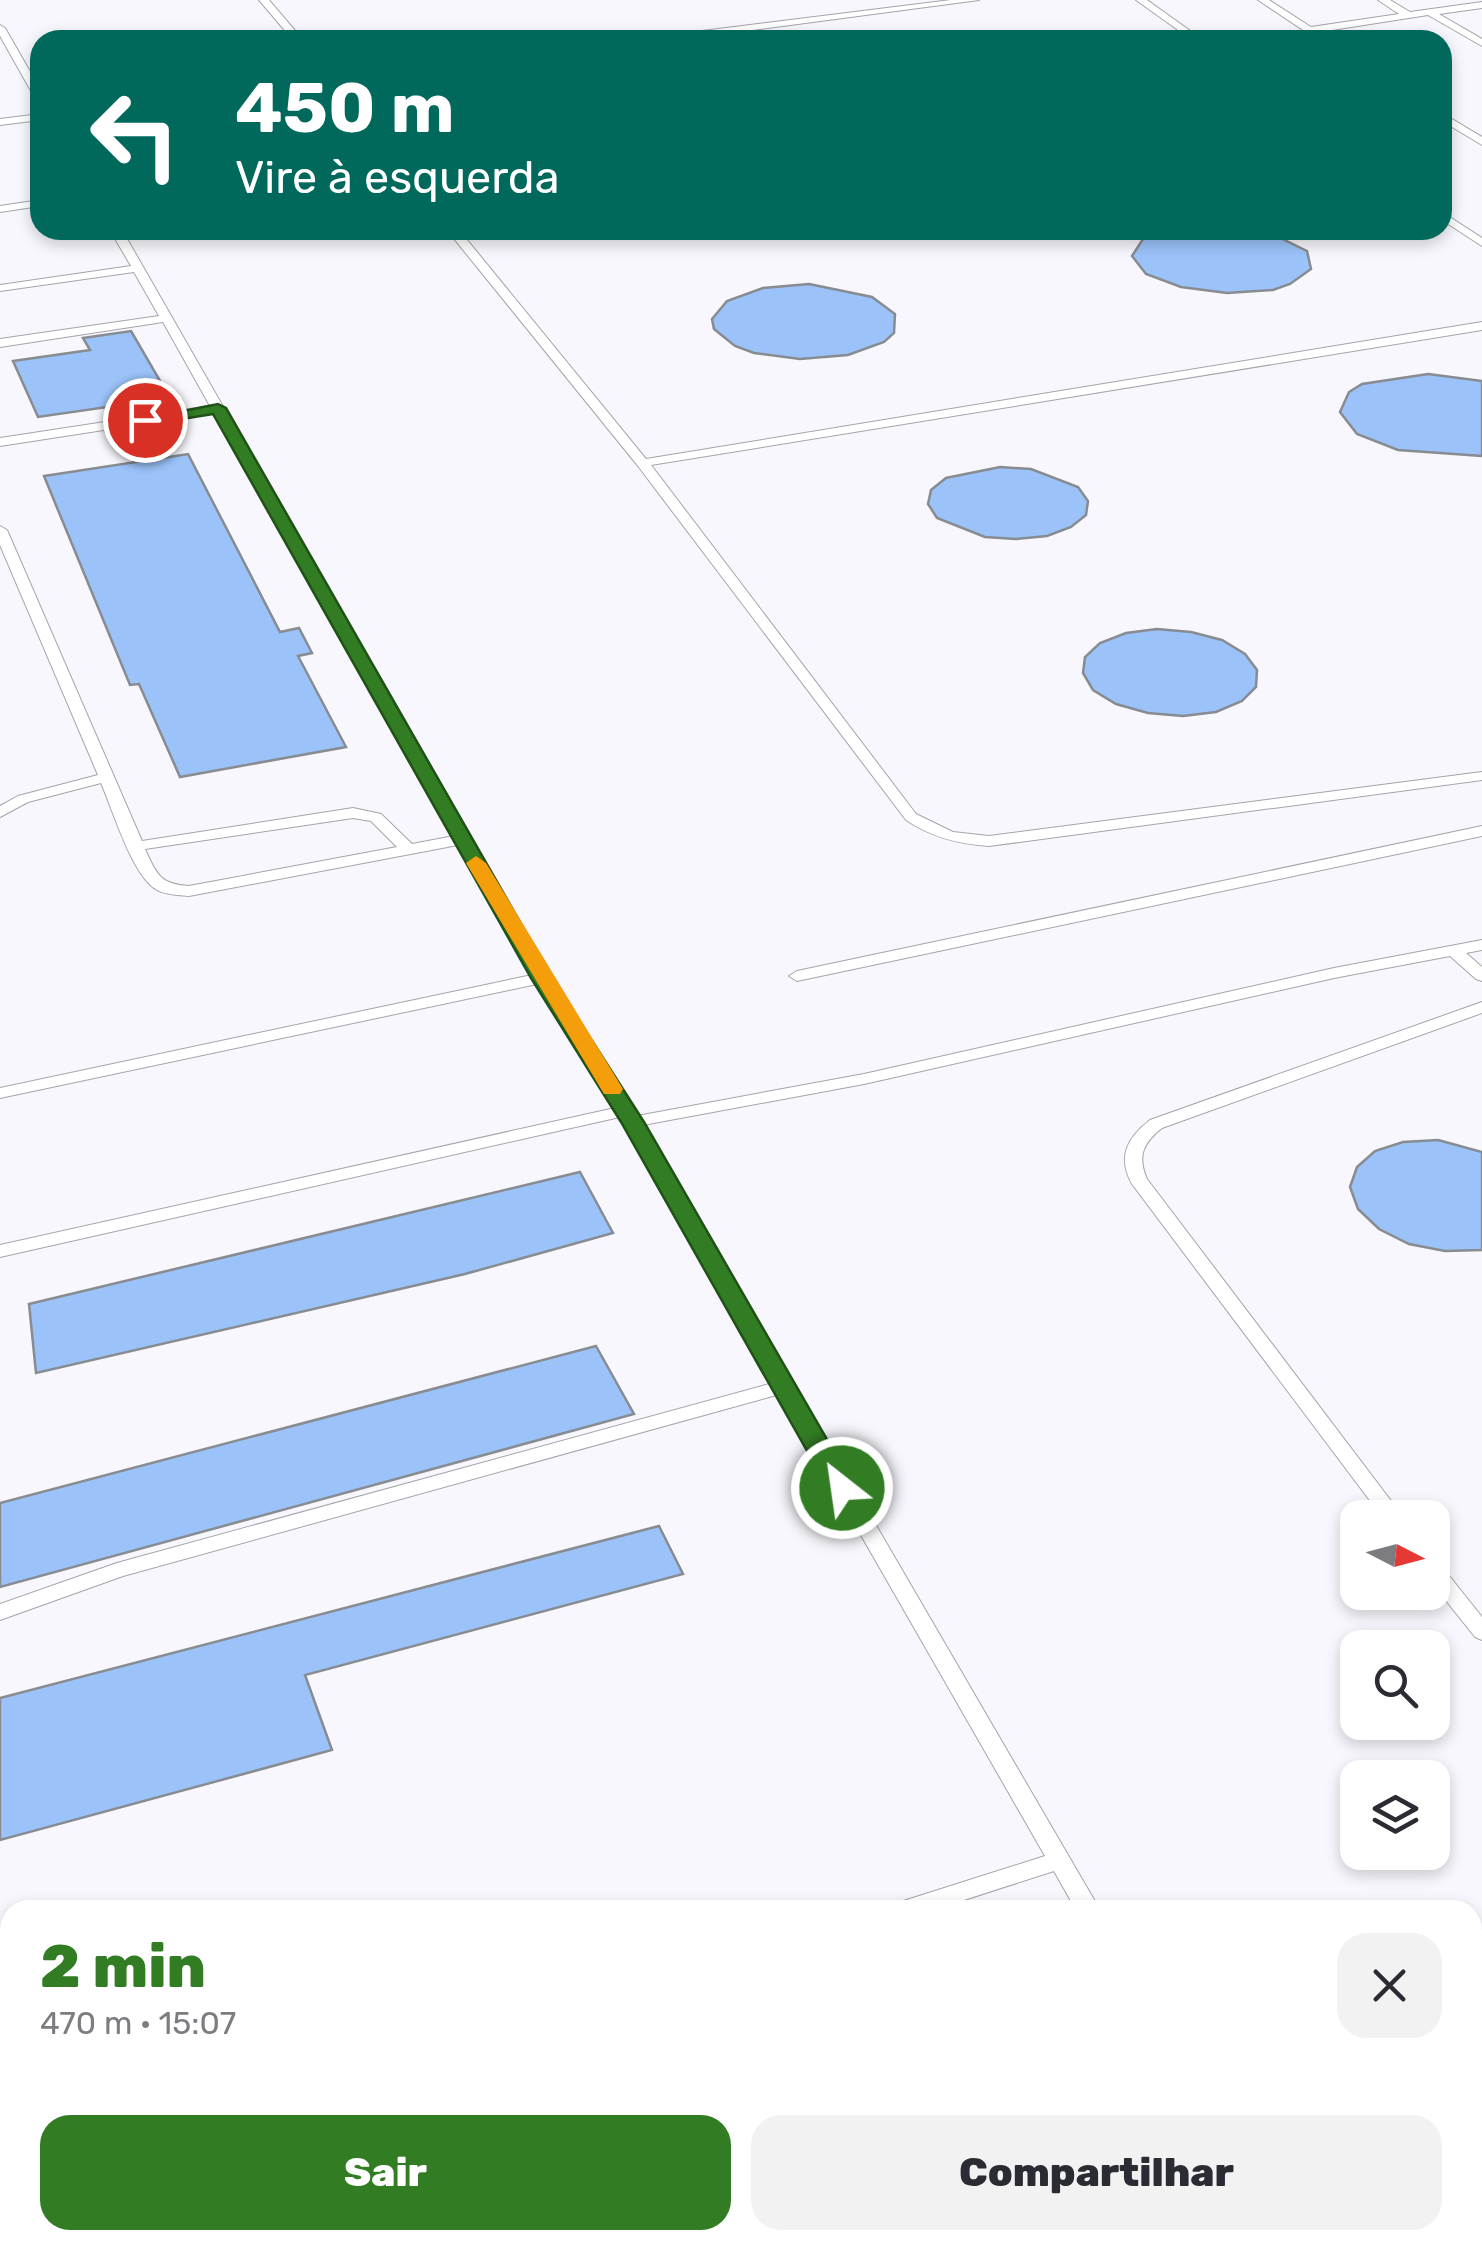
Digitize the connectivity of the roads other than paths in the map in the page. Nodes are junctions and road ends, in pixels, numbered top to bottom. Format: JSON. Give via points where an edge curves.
{"nodes":[{"id":1,"x":264,"y":0,"type":"edge"},
{"id":2,"x":974,"y":0,"type":"edge"},
{"id":3,"x":1141,"y":0,"type":"edge"},
{"id":4,"x":1263,"y":0,"type":"edge"},
{"id":5,"x":1383,"y":0,"type":"edge"},
{"id":6,"x":1482,"y":5,"type":"edge"},
{"id":7,"x":1428,"y":12,"type":"junction"},
{"id":8,"x":1408,"y":15,"type":"junction"},
{"id":9,"x":0,"y":28,"type":"edge"},
{"id":10,"x":290,"y":30,"type":"edge"},
{"id":11,"x":734,"y":30,"type":"edge"},
{"id":12,"x":1184,"y":30,"type":"edge"},
{"id":13,"x":1310,"y":30,"type":"joint"},
{"id":14,"x":1482,"y":43,"type":"edge"},
{"id":15,"x":30,"y":80,"type":"edge"},
{"id":16,"x":30,"y":118,"type":"edge"},
{"id":17,"x":0,"y":122,"type":"edge"},
{"id":18,"x":1452,"y":122,"type":"edge"},
{"id":19,"x":1482,"y":142,"type":"edge"},
{"id":20,"x":30,"y":204,"type":"edge"},
{"id":21,"x":0,"y":208,"type":"edge"},
{"id":22,"x":1452,"y":222,"type":"edge"},
{"id":23,"x":122,"y":240,"type":"edge"},
{"id":24,"x":461,"y":240,"type":"edge"},
{"id":25,"x":1482,"y":244,"type":"edge"},
{"id":26,"x":137,"y":268,"type":"junction"},
{"id":27,"x":0,"y":288,"type":"edge"},
{"id":28,"x":166,"y":318,"type":"junction"},
{"id":29,"x":1482,"y":326,"type":"edge"},
{"id":30,"x":0,"y":343,"type":"edge"},
{"id":31,"x":218,"y":408,"type":"junction"},
{"id":32,"x":0,"y":442,"type":"edge"},
{"id":33,"x":643,"y":463,"type":"junction"},
{"id":34,"x":0,"y":530,"type":"edge"},
{"id":35,"x":1482,"y":776,"type":"edge"},
{"id":36,"x":106,"y":777,"type":"junction"},
{"id":37,"x":0,"y":812,"type":"edge"},
{"id":38,"x":1482,"y":831,"type":"edge"},
{"id":39,"x":463,"y":839,"type":"junction"},
{"id":40,"x":136,"y":846,"type":"junction"},
{"id":41,"x":409,"y":850,"type":"junction"},
{"id":42,"x":1482,"y":945,"type":"edge"},
{"id":43,"x":1454,"y":951,"type":"junction"},
{"id":44,"x":797,"y":976,"type":"dead end"},
{"id":45,"x":1482,"y":976,"type":"edge"},
{"id":46,"x":542,"y":978,"type":"junction"},
{"id":47,"x":1482,"y":1007,"type":"edge"},
{"id":48,"x":0,"y":1093,"type":"edge"},
{"id":49,"x":629,"y":1116,"type":"junction"},
{"id":50,"x":0,"y":1251,"type":"edge"},
{"id":51,"x":782,"y":1387,"type":"junction"},
{"id":52,"x":1380,"y":1500,"type":"edge"},
{"id":53,"x":1450,"y":1591,"type":"edge"},
{"id":54,"x":0,"y":1612,"type":"edge"},
{"id":55,"x":1482,"y":1632,"type":"edge"},
{"id":56,"x":1059,"y":1860,"type":"junction"},
{"id":57,"x":936,"y":1900,"type":"edge"},
{"id":58,"x":1082,"y":1900,"type":"edge"}],
"edges":[{"from":1,"to":10,"type":"lane"},
{"from":2,"to":11,"type":"lane"},
{"from":3,"to":12,"type":"lane"},
{"from":4,"to":13,"type":"lane"},
{"from":5,"to":8,"type":"lane"},
{"from":6,"to":7,"type":"lane"},
{"from":7,"to":8,"type":"lane"},
{"from":7,"to":14,"type":"lane"},
{"from":8,"to":13,"type":"lane"},
{"from":9,"to":15,"type":"lane"},
{"from":16,"to":17,"type":"lane"},
{"from":18,"to":19,"type":"lane"},
{"from":20,"to":21,"type":"lane"},
{"from":22,"to":25,"type":"lane"},
{"from":23,"to":26,"type":"lane"},
{"from":24,"to":33,"type":"lane"},
{"from":26,"to":27,"type":"lane"},
{"from":26,"to":28,"type":"lane"},
{"from":28,"to":30,"type":"lane"},
{"from":28,"to":31,"type":"lane"},
{"from":29,"to":33,"type":"lane"},
{"from":31,"to":32,"type":"lane"},
{"from":31,"to":39,"type":"lane"},
{"from":33,"to":35,"type":"lane","via":[[911,817],[931,831],[989,841]]},
{"from":34,"to":36,"type":"lane"},
{"from":36,"to":37,"type":"lane","via":[[23,799]]},
{"from":36,"to":40,"type":"lane"},
{"from":38,"to":44,"type":"lane"},
{"from":39,"to":41,"type":"lane"},
{"from":39,"to":46,"type":"lane"},
{"from":40,"to":41,"type":"lane","via":[[353,813],[376,816]]},
{"from":40,"to":41,"type":"lane","via":[[154,880],[189,892]]},
{"from":42,"to":43,"type":"lane"},
{"from":43,"to":45,"type":"lane"},
{"from":43,"to":49,"type":"lane","via":[[680,1116]]},
{"from":46,"to":48,"type":"lane"},
{"from":46,"to":49,"type":"lane"},
{"from":47,"to":52,"type":"lane","via":[[1156,1124],[1137,1137],[1132,1150],[1138,1180]]},
{"from":49,"to":50,"type":"lane"},
{"from":49,"to":51,"type":"lane"},
{"from":51,"to":54,"type":"lane","via":[[117,1570]]},
{"from":51,"to":56,"type":"lane"},
{"from":53,"to":55,"type":"lane"},
{"from":56,"to":57,"type":"lane"},
{"from":56,"to":58,"type":"lane"}]}
